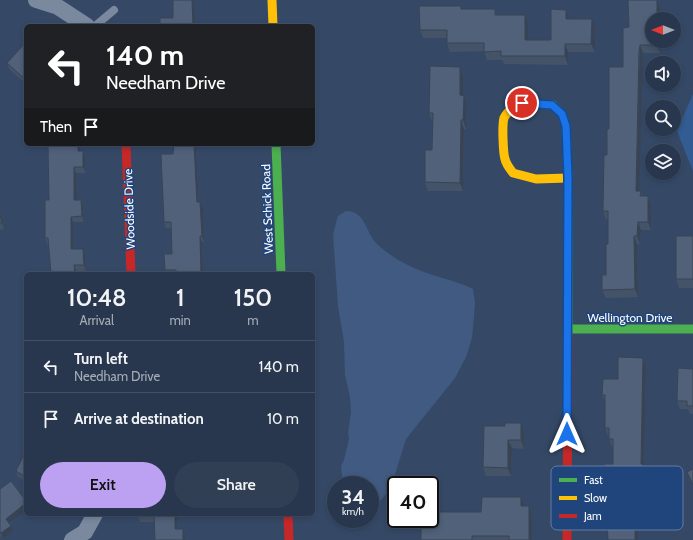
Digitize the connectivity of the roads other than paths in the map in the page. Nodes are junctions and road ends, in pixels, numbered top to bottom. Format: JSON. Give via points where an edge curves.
{"nodes":[{"id":1,"x":36,"y":0,"type":"edge"},
{"id":2,"x":272,"y":0,"type":"edge"},
{"id":3,"x":114,"y":10,"type":"dead end"},
{"id":4,"x":84,"y":24,"type":"edge"},
{"id":5,"x":97,"y":24,"type":"edge"},
{"id":6,"x":273,"y":24,"type":"edge"},
{"id":7,"x":126,"y":146,"type":"edge"},
{"id":8,"x":276,"y":146,"type":"edge"},
{"id":9,"x":568,"y":178,"type":"junction"},
{"id":10,"x":131,"y":272,"type":"edge"},
{"id":11,"x":281,"y":272,"type":"edge"},
{"id":12,"x":568,"y":329,"type":"junction"},
{"id":13,"x":693,"y":329,"type":"edge"},
{"id":14,"x":567,"y":466,"type":"edge"},
{"id":15,"x":95,"y":516,"type":"edge"},
{"id":16,"x":288,"y":516,"type":"edge"},
{"id":17,"x":567,"y":530,"type":"edge"},
{"id":18,"x":82,"y":537,"type":"edge"},
{"id":19,"x":289,"y":540,"type":"edge"},
{"id":20,"x":567,"y":540,"type":"edge"}],
"edges":[{"from":1,"to":4,"type":"street","via":[[58,7]]},
{"from":2,"to":6,"type":"street"},
{"from":3,"to":5,"type":"lane"},
{"from":7,"to":10,"type":"street","name":"Woodside Drive"},
{"from":8,"to":11,"type":"street","name":"West Schick Road"},
{"from":9,"to":9,"type":"street","via":[[566,126],[562,114],[552,105],[522,103],[512,108],[504,119],[503,140],[505,160],[513,173],[536,180]]},
{"from":9,"to":12,"type":"street"},
{"from":12,"to":13,"type":"street","name":"Wellington Drive"},
{"from":12,"to":14,"type":"street"},
{"from":15,"to":18,"type":"street"},
{"from":16,"to":19,"type":"street"},
{"from":17,"to":20,"type":"street"}]}
